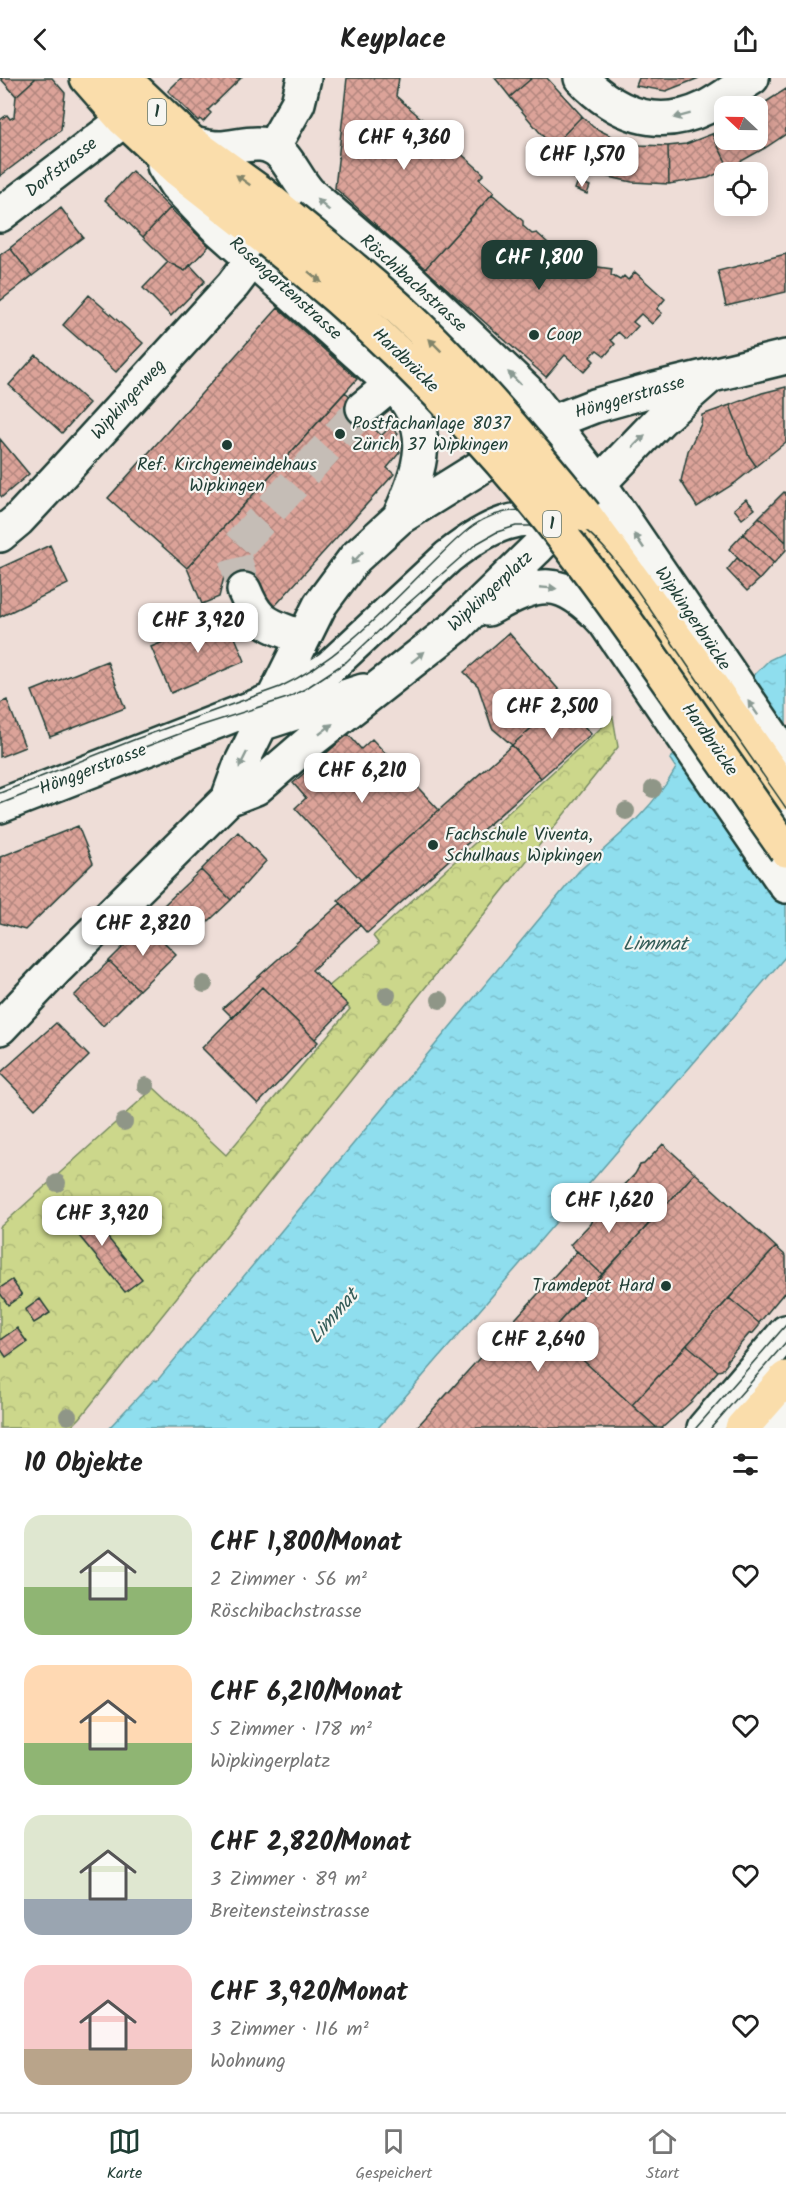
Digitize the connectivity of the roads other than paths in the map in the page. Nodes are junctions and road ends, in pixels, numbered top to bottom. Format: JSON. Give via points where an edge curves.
{"nodes":[{"id":1,"x":87,"y":78,"type":"edge"},
{"id":2,"x":123,"y":78,"type":"edge"},
{"id":3,"x":304,"y":78,"type":"edge"},
{"id":4,"x":581,"y":78,"type":"edge"},
{"id":5,"x":752,"y":78,"type":"edge"},
{"id":6,"x":124,"y":120,"type":"junction"},
{"id":7,"x":193,"y":144,"type":"junction"},
{"id":8,"x":273,"y":147,"type":"junction"},
{"id":9,"x":0,"y":215,"type":"edge"},
{"id":10,"x":260,"y":251,"type":"junction"},
{"id":11,"x":786,"y":357,"type":"edge"},
{"id":12,"x":709,"y":376,"type":"junction"},
{"id":13,"x":392,"y":384,"type":"junction"},
{"id":14,"x":363,"y":408,"type":"tunnel mouth"},
{"id":15,"x":553,"y":422,"type":"junction"},
{"id":16,"x":599,"y":483,"type":"junction"},
{"id":17,"x":399,"y":518,"type":"junction"},
{"id":18,"x":560,"y":524,"type":"junction"},
{"id":19,"x":0,"y":535,"type":"edge"},
{"id":20,"x":244,"y":590,"type":"tunnel mouth"},
{"id":21,"x":302,"y":625,"type":"junction"},
{"id":22,"x":457,"y":626,"type":"junction"},
{"id":23,"x":330,"y":667,"type":"junction"},
{"id":24,"x":379,"y":687,"type":"junction"},
{"id":25,"x":269,"y":711,"type":"junction"},
{"id":26,"x":186,"y":733,"type":"junction"},
{"id":27,"x":786,"y":756,"type":"edge"},
{"id":28,"x":786,"y":793,"type":"edge"},
{"id":29,"x":228,"y":799,"type":"junction"},
{"id":30,"x":0,"y":806,"type":"edge"},
{"id":31,"x":786,"y":818,"type":"edge"},
{"id":32,"x":786,"y":850,"type":"edge"},
{"id":33,"x":786,"y":886,"type":"edge"},
{"id":34,"x":0,"y":1028,"type":"edge"},
{"id":35,"x":786,"y":1332,"type":"edge"},
{"id":36,"x":786,"y":1378,"type":"edge"},
{"id":37,"x":786,"y":1414,"type":"edge"},
{"id":38,"x":704,"y":1428,"type":"edge"},
{"id":39,"x":742,"y":1428,"type":"edge"},
{"id":40,"x":774,"y":1428,"type":"edge"}],
"edges":[{"from":1,"to":6,"type":"main road","number":"1"},
{"from":2,"to":7,"type":"main road","number":"1"},
{"from":3,"to":8,"type":"street","via":[[298,103]]},
{"from":5,"to":4,"type":"street","one_way":true,"via":[[705,108],[678,118],[653,118],[624,111],[597,95]]},
{"from":6,"to":9,"type":"street","name":"Dorfstrasse"},
{"from":6,"to":10,"type":"main road","name":"Hardbrücke","number":"1"},
{"from":7,"to":8,"type":"street","via":[[222,148],[260,143]]},
{"from":28,"to":7,"type":"main road","name":"Hardbrücke","number":"1","one_way":true,"bridge":true,"via":[[592,524],[480,391],[364,278]]},
{"from":15,"to":8,"type":"street","name":"Röschibachstrasse","one_way":true,"via":[[484,349],[309,193]]},
{"from":10,"to":13,"type":"street","name":"Rosengartenstrasse"},
{"from":10,"to":19,"type":"street","name":"Wipkingerweg","via":[[61,474]]},
{"from":10,"to":32,"type":"main road","name":"Hardbrücke","number":"1","one_way":true,"bridge":true,"via":[[320,281],[398,352],[482,440],[597,582]]},
{"from":11,"to":12,"type":"street","name":"Hönggerstrasse"},
{"from":12,"to":15,"type":"street","name":"Hönggerstrasse","via":[[594,406]]},
{"from":16,"to":12,"type":"street","name":"Hönggerstrasse","one_way":true},
{"from":13,"to":14,"type":"street"},
{"from":13,"to":17,"type":"street","name":"Rosengartenstrasse","via":[[409,404],[422,443],[412,488]]},
{"from":15,"to":16,"type":"street"},
{"from":15,"to":17,"type":"street"},
{"from":15,"to":18,"type":"street"},
{"from":16,"to":18,"type":"street","name":"Wipkingerplatz"},
{"from":27,"to":16,"type":"street","name":"Wipkingerbrücke","one_way":true},
{"from":17,"to":21,"type":"street","one_way":true,"via":[[356,558]]},
{"from":18,"to":22,"type":"street","name":"Wipkingerplatz"},
{"from":18,"to":23,"type":"street","via":[[524,518],[500,523],[468,541]]},
{"from":18,"to":31,"type":"street","name":"Wipkingerbrücke","via":[[588,541],[684,670]]},
{"from":20,"to":21,"type":"street","via":[[262,621]]},
{"from":21,"to":23,"type":"street","via":[[321,645]]},
{"from":21,"to":25,"type":"street"},
{"from":21,"to":26,"type":"street","via":[[261,680],[220,702]]},
{"from":24,"to":22,"type":"street","name":"Wipkingerplatz","one_way":true},
{"from":22,"to":33,"type":"street","one_way":true,"via":[[525,589],[545,586],[565,591],[590,606]]},
{"from":23,"to":24,"type":"street","via":[[344,680]]},
{"from":23,"to":25,"type":"street"},
{"from":24,"to":25,"type":"street","name":"Wipkingerplatz","via":[[292,713]]},
{"from":29,"to":24,"type":"street","name":"Wipkingerplatz","one_way":true,"via":[[256,788]]},
{"from":25,"to":26,"type":"street","name":"Wipkingerplatz","via":[[225,737]]},
{"from":25,"to":29,"type":"street","one_way":true,"via":[[240,766]]},
{"from":26,"to":30,"type":"street","name":"Hönggerstrasse"},
{"from":29,"to":34,"type":"street"},
{"from":35,"to":38,"type":"street"},
{"from":36,"to":39,"type":"main road"},
{"from":37,"to":40,"type":"street"}]}
